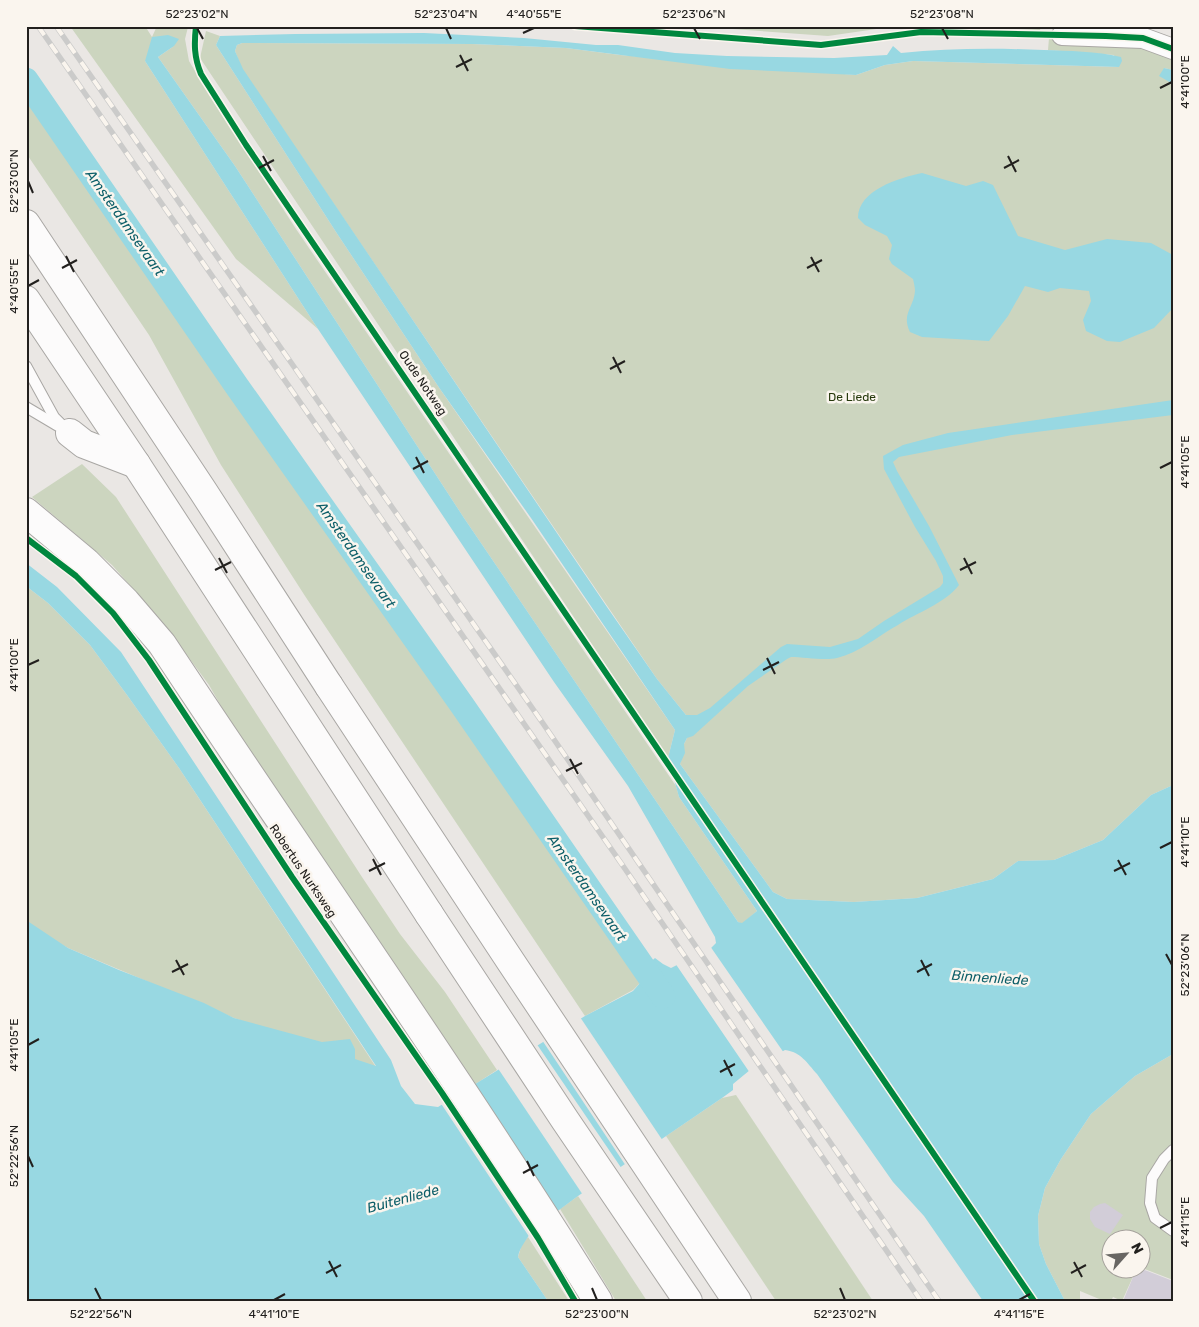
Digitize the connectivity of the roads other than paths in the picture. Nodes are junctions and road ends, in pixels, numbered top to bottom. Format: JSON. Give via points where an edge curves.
{"nodes":[{"id":1,"x":1062,"y":35,"type":"dead end"},
{"id":2,"x":1173,"y":49,"type":"edge"},
{"id":3,"x":26,"y":224,"type":"edge"},
{"id":4,"x":26,"y":300,"type":"edge"},
{"id":5,"x":26,"y":366,"type":"edge"},
{"id":6,"x":26,"y":407,"type":"edge"},
{"id":7,"x":70,"y":433,"type":"junction"},
{"id":8,"x":136,"y":464,"type":"junction"},
{"id":9,"x":26,"y":512,"type":"edge"},
{"id":10,"x":1173,"y":1150,"type":"edge"},
{"id":11,"x":1173,"y":1231,"type":"edge"},
{"id":12,"x":598,"y":1301,"type":"edge"},
{"id":13,"x":688,"y":1301,"type":"edge"},
{"id":14,"x":737,"y":1301,"type":"edge"}],
"edges":[{"from":1,"to":2,"type":"street","via":[[1143,38]]},
{"from":3,"to":14,"type":"main road"},
{"from":4,"to":8,"type":"main road"},
{"from":5,"to":7,"type":"lane","via":[[54,417]]},
{"from":6,"to":7,"type":"lane"},
{"from":7,"to":8,"type":"main road","via":[[84,444]]},
{"from":8,"to":13,"type":"main road","via":[[475,984]]},
{"from":9,"to":12,"type":"main road","name":"Robertus Nurksweg","via":[[86,562],[162,644],[485,1125]]},
{"from":10,"to":11,"type":"lane","via":[[1152,1178],[1150,1203],[1155,1218]]}]}
